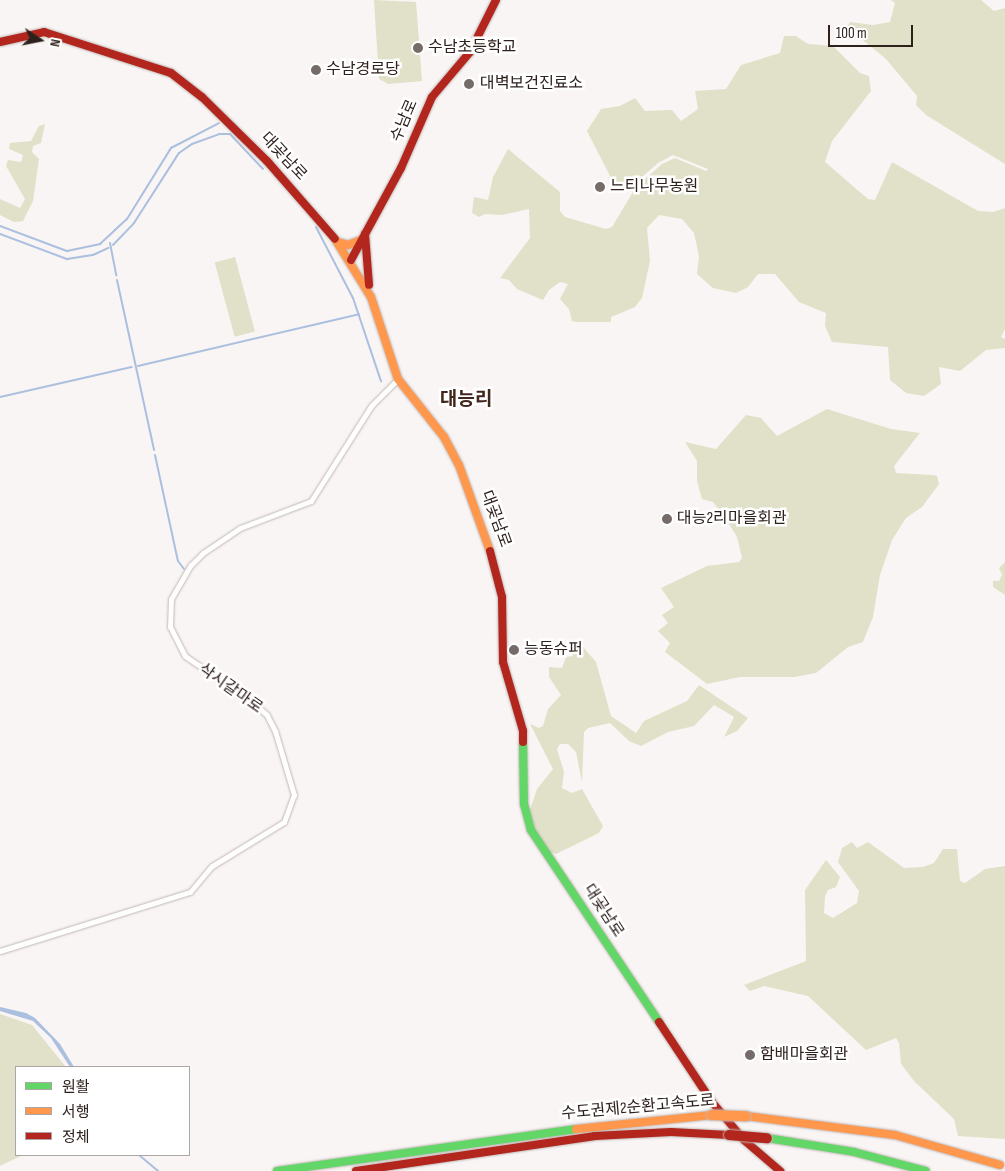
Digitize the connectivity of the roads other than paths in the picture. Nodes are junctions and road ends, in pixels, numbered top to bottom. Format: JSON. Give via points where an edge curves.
{"nodes":[{"id":1,"x":496,"y":0,"type":"edge"},
{"id":2,"x":0,"y":42,"type":"edge"},
{"id":3,"x":363,"y":237,"type":"junction"},
{"id":4,"x":338,"y":242,"type":"junction"},
{"id":5,"x":351,"y":260,"type":"junction"},
{"id":6,"x":371,"y":297,"type":"junction"},
{"id":7,"x":398,"y":379,"type":"junction"},
{"id":8,"x":0,"y":951,"type":"edge"},
{"id":9,"x":1000,"y":1165,"type":"dead end"},
{"id":10,"x":277,"y":1171,"type":"edge"},
{"id":11,"x":356,"y":1171,"type":"edge"},
{"id":12,"x":780,"y":1171,"type":"edge"},
{"id":13,"x":926,"y":1171,"type":"edge"}],
"edges":[{"from":1,"to":3,"type":"main road","name":"수남로","via":[[470,52],[432,97],[401,168]]},
{"from":2,"to":4,"type":"main road","name":"대곶남로","via":[[44,32],[171,73],[232,125]]},
{"from":3,"to":4,"type":"main road","via":[[348,245]]},
{"from":3,"to":5,"type":"main road","name":"수남로"},
{"from":3,"to":6,"type":"main road"},
{"from":4,"to":5,"type":"main road","name":"대곶남로"},
{"from":5,"to":6,"type":"main road","name":"대곶남로"},
{"from":6,"to":7,"type":"main road","name":"대곶남로"},
{"from":7,"to":8,"type":"street","name":"삭시갈마로","via":[[371,406],[311,501],[240,528],[203,553],[190,564],[171,599],[170,627],[185,656],[252,702],[266,715],[275,731],[294,795],[284,822],[212,866],[190,892]]},
{"from":7,"to":12,"type":"main road","name":"대곶남로","via":[[452,449],[494,561],[502,597],[503,662],[523,730],[524,804],[531,830],[712,1102],[739,1135]]},
{"from":9,"to":10,"type":"main road","name":"수도권제2순환고속도로","bridge":true,"via":[[895,1135],[746,1116],[712,1115],[624,1122]]},
{"from":11,"to":13,"type":"main road","name":"수도권제2순환고속도로","bridge":true,"via":[[595,1136],[671,1132],[767,1138],[854,1152]]}]}
